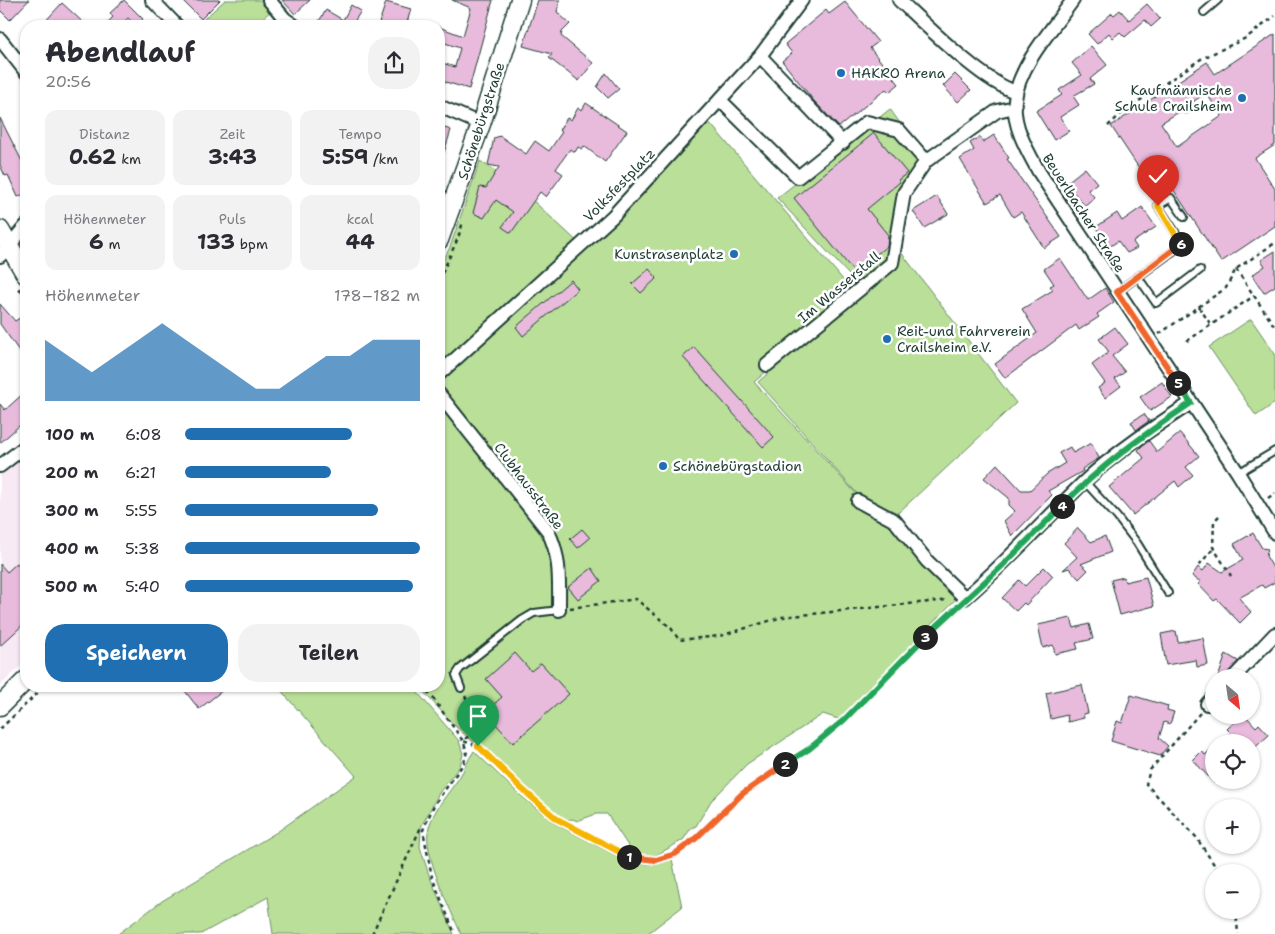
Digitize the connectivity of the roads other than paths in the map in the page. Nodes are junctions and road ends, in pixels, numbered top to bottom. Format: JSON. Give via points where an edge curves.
{"nodes":[{"id":1,"x":152,"y":0,"type":"edge"},
{"id":2,"x":269,"y":0,"type":"edge"},
{"id":3,"x":520,"y":0,"type":"edge"},
{"id":4,"x":802,"y":0,"type":"edge"},
{"id":5,"x":899,"y":0,"type":"edge"},
{"id":6,"x":1074,"y":0,"type":"edge"},
{"id":7,"x":1218,"y":0,"type":"edge"},
{"id":8,"x":1204,"y":12,"type":"dead end"},
{"id":9,"x":171,"y":20,"type":"edge"},
{"id":10,"x":283,"y":20,"type":"edge"},
{"id":11,"x":0,"y":39,"type":"edge"},
{"id":12,"x":760,"y":56,"type":"junction"},
{"id":13,"x":20,"y":64,"type":"edge"},
{"id":14,"x":1016,"y":92,"type":"junction"},
{"id":15,"x":721,"y":101,"type":"junction"},
{"id":16,"x":1015,"y":106,"type":"junction"},
{"id":17,"x":445,"y":109,"type":"edge"},
{"id":18,"x":480,"y":124,"type":"junction"},
{"id":19,"x":843,"y":143,"type":"junction"},
{"id":20,"x":926,"y":161,"type":"junction"},
{"id":21,"x":1184,"y":217,"type":"dead end"},
{"id":22,"x":445,"y":219,"type":"edge"},
{"id":23,"x":0,"y":230,"type":"edge"},
{"id":24,"x":20,"y":233,"type":"edge"},
{"id":25,"x":4,"y":251,"type":"edge"},
{"id":26,"x":20,"y":268,"type":"edge"},
{"id":27,"x":1200,"y":270,"type":"dead end"},
{"id":28,"x":1138,"y":277,"type":"junction"},
{"id":29,"x":1117,"y":292,"type":"junction"},
{"id":30,"x":767,"y":365,"type":"dead end"},
{"id":31,"x":445,"y":369,"type":"edge"},
{"id":32,"x":445,"y":402,"type":"edge"},
{"id":33,"x":1191,"y":403,"type":"junction"},
{"id":34,"x":20,"y":451,"type":"edge"},
{"id":35,"x":1275,"y":451,"type":"edge"},
{"id":36,"x":0,"y":466,"type":"edge"},
{"id":37,"x":1238,"y":473,"type":"junction"},
{"id":38,"x":1084,"y":482,"type":"junction"},
{"id":39,"x":858,"y":501,"type":"dead end"},
{"id":40,"x":1275,"y":533,"type":"edge"},
{"id":41,"x":1168,"y":593,"type":"dead end"},
{"id":42,"x":559,"y":610,"type":"joint"},
{"id":43,"x":1275,"y":634,"type":"edge"},
{"id":44,"x":1242,"y":669,"type":"edge"},
{"id":45,"x":20,"y":686,"type":"edge"},
{"id":46,"x":460,"y":688,"type":"dead end"},
{"id":47,"x":0,"y":706,"type":"edge"}],
"edges":[{"from":1,"to":9,"type":"street"},
{"from":2,"to":10,"type":"street"},
{"from":3,"to":18,"type":"main road","name":"Schönebürgstraße"},
{"from":4,"to":12,"type":"street","name":"Volksfestplatz"},
{"from":5,"to":14,"type":"street","via":[[998,84]]},
{"from":6,"to":14,"type":"street","name":"Beuerlbacher Straße","via":[[1034,55]]},
{"from":7,"to":8,"type":"lane"},
{"from":11,"to":13,"type":"street"},
{"from":12,"to":15,"type":"street","name":"Volksfestplatz"},
{"from":12,"to":19,"type":"street"},
{"from":14,"to":16,"type":"street","name":"Beuerlbacher Straße"},
{"from":15,"to":19,"type":"street","via":[[798,177]]},
{"from":15,"to":31,"type":"street","name":"Volksfestplatz","via":[[613,216]]},
{"from":16,"to":20,"type":"street","name":"Im Wasserstall","via":[[997,111]]},
{"from":16,"to":29,"type":"street","name":"Beuerlbacher Straße","via":[[1020,134],[1038,172]]},
{"from":17,"to":18,"type":"street"},
{"from":18,"to":22,"type":"main road","name":"Schönebürgstraße"},
{"from":19,"to":20,"type":"street","via":[[867,122],[899,130]]},
{"from":20,"to":30,"type":"street","name":"Im Wasserstall","via":[[904,193],[892,263]]},
{"from":21,"to":28,"type":"lane","via":[[1171,198],[1158,206],[1182,244]]},
{"from":23,"to":25,"type":"main road"},
{"from":24,"to":25,"type":"street"},
{"from":25,"to":26,"type":"main road"},
{"from":27,"to":28,"type":"lane","via":[[1156,303]]},
{"from":28,"to":29,"type":"lane"},
{"from":29,"to":33,"type":"street","name":"Beuerlbacher Straße"},
{"from":32,"to":42,"type":"street","name":"Clubhausstraße","via":[[548,531],[559,562]]},
{"from":33,"to":37,"type":"street","name":"Beuerlbacher Straße"},
{"from":33,"to":38,"type":"street"},
{"from":34,"to":36,"type":"street"},
{"from":35,"to":37,"type":"lane"},
{"from":37,"to":40,"type":"street","name":"Beuerlbacher Straße"},
{"from":38,"to":39,"type":"street","via":[[1003,565],[965,598],[927,561],[895,521]]},
{"from":38,"to":41,"type":"lane","via":[[1137,543]]},
{"from":42,"to":46,"type":"lane","via":[[534,613],[522,620],[460,669],[456,675]]},
{"from":43,"to":44,"type":"street"},
{"from":45,"to":47,"type":"main road"}]}
